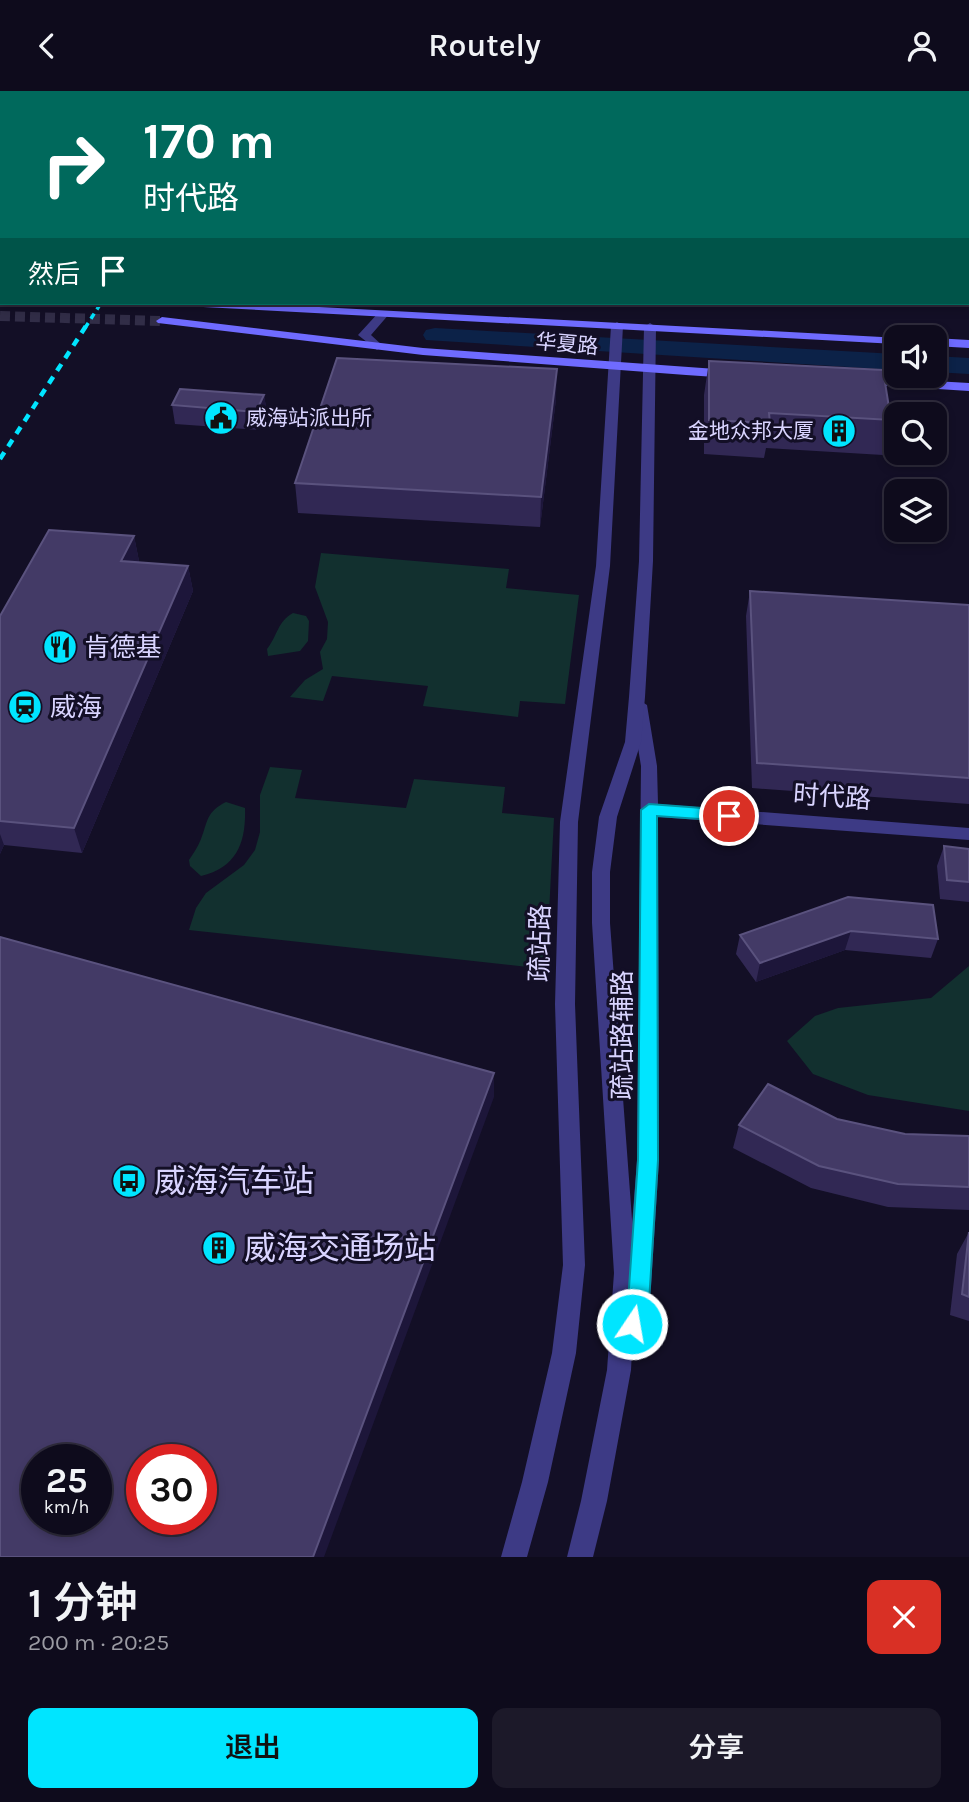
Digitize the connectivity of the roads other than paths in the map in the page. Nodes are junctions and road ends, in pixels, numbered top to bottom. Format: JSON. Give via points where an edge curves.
{"nodes":[{"id":1,"x":230,"y":305,"type":"edge"},
{"id":2,"x":247,"y":305,"type":"edge"},
{"id":3,"x":384,"y":313,"type":"junction"},
{"id":4,"x":162,"y":321,"type":"tunnel mouth"},
{"id":5,"x":233,"y":326,"type":"junction"},
{"id":6,"x":617,"y":329,"type":"junction"},
{"id":7,"x":650,"y":330,"type":"junction"},
{"id":8,"x":884,"y":340,"type":"edge"},
{"id":9,"x":947,"y":343,"type":"edge"},
{"id":10,"x":969,"y":344,"type":"edge"},
{"id":11,"x":377,"y":347,"type":"junction"},
{"id":12,"x":615,"y":364,"type":"junction"},
{"id":13,"x":651,"y":367,"type":"junction"},
{"id":14,"x":748,"y":375,"type":"edge"},
{"id":15,"x":845,"y":380,"type":"edge"},
{"id":16,"x":969,"y":387,"type":"edge"},
{"id":17,"x":637,"y":697,"type":"junction"},
{"id":18,"x":649,"y":810,"type":"junction"},
{"id":19,"x":969,"y":834,"type":"edge"},
{"id":20,"x":619,"y":1370,"type":"junction"},
{"id":21,"x":514,"y":1557,"type":"edge"},
{"id":22,"x":580,"y":1557,"type":"edge"}],
"edges":[{"from":1,"to":5,"type":"main road"},
{"from":2,"to":3,"type":"main road","name":"华夏路"},
{"from":3,"to":6,"type":"main road","name":"华夏路"},
{"from":3,"to":11,"type":"street","via":[[364,335]]},
{"from":4,"to":5,"type":"main road","name":"华夏路"},
{"from":5,"to":11,"type":"main road","name":"华夏路"},
{"from":6,"to":7,"type":"main road","name":"华夏路"},
{"from":6,"to":12,"type":"street","name":"疏站路"},
{"from":7,"to":8,"type":"main road","name":"华夏路"},
{"from":7,"to":13,"type":"street"},
{"from":9,"to":10,"type":"main road"},
{"from":11,"to":12,"type":"main road","name":"华夏路"},
{"from":12,"to":13,"type":"main road","name":"华夏路"},
{"from":12,"to":21,"type":"street","name":"疏站路","via":[[603,566],[569,822],[565,1004],[574,1265],[564,1353]]},
{"from":13,"to":14,"type":"main road","name":"华夏路"},
{"from":13,"to":17,"type":"street"},
{"from":15,"to":16,"type":"main road"},
{"from":17,"to":18,"type":"street","name":"疏站路辅路","via":[[649,766]]},
{"from":17,"to":20,"type":"street","via":[[633,742],[608,817],[601,872],[625,1273]]},
{"from":18,"to":19,"type":"street","name":"时代路"},
{"from":18,"to":20,"type":"street","name":"疏站路辅路","via":[[648,1160],[638,1302]]},
{"from":20,"to":22,"type":"street"}]}
